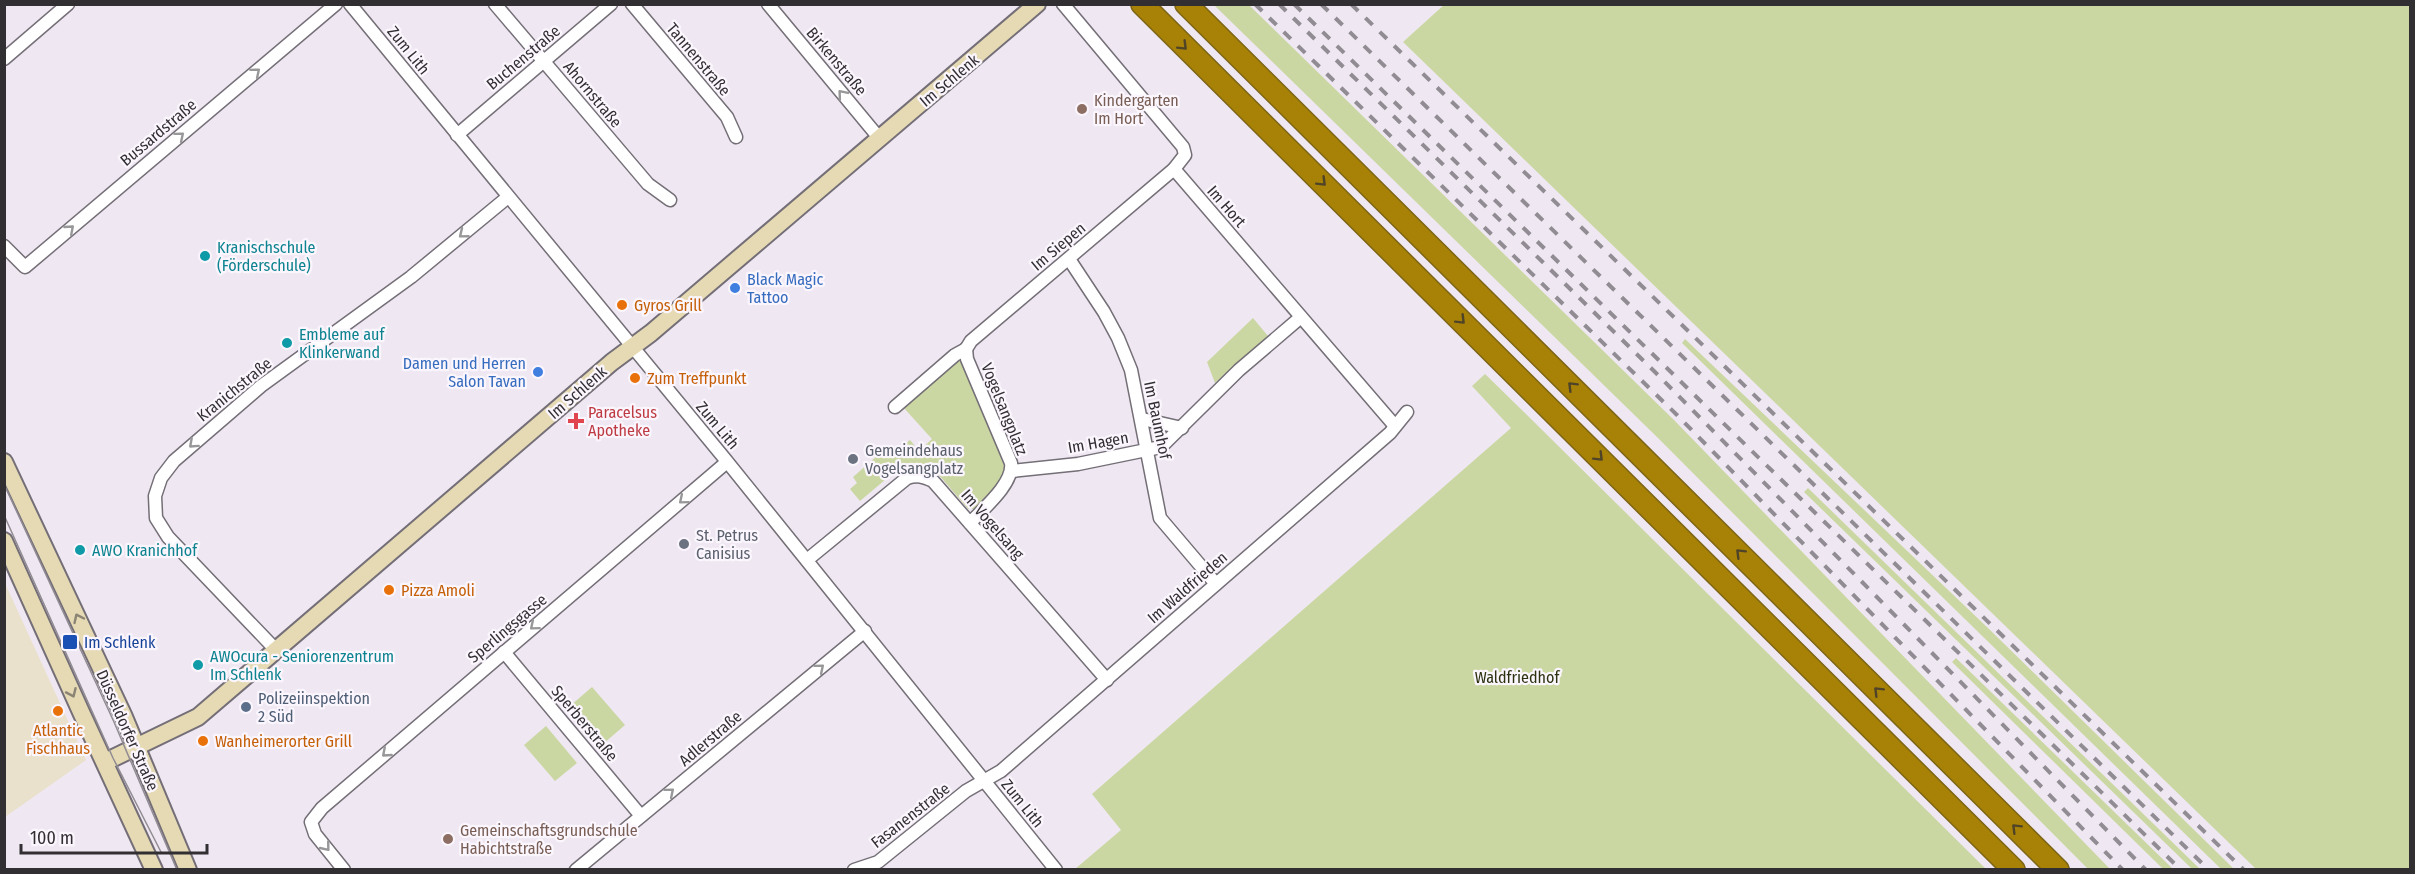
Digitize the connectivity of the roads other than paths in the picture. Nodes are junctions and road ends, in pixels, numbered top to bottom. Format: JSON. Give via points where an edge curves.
{"nodes":[{"id":1,"x":68,"y":4,"type":"edge"},
{"id":2,"x":336,"y":4,"type":"edge"},
{"id":3,"x":350,"y":4,"type":"edge"},
{"id":4,"x":495,"y":4,"type":"edge"},
{"id":5,"x":611,"y":4,"type":"edge"},
{"id":6,"x":632,"y":4,"type":"edge"},
{"id":7,"x":768,"y":4,"type":"edge"},
{"id":8,"x":1037,"y":4,"type":"edge"},
{"id":9,"x":1063,"y":4,"type":"edge"},
{"id":10,"x":1142,"y":4,"type":"edge"},
{"id":11,"x":1186,"y":4,"type":"edge"},
{"id":12,"x":4,"y":59,"type":"edge"},
{"id":13,"x":544,"y":61,"type":"junction"},
{"id":14,"x":457,"y":135,"type":"junction"},
{"id":15,"x":736,"y":137,"type":"dead end"},
{"id":16,"x":880,"y":139,"type":"junction"},
{"id":17,"x":1174,"y":169,"type":"junction"},
{"id":18,"x":508,"y":197,"type":"junction"},
{"id":19,"x":670,"y":200,"type":"dead end"},
{"id":20,"x":4,"y":246,"type":"edge"},
{"id":21,"x":1069,"y":259,"type":"junction"},
{"id":22,"x":1300,"y":317,"type":"junction"},
{"id":23,"x":632,"y":347,"type":"junction"},
{"id":24,"x":966,"y":349,"type":"junction"},
{"id":25,"x":895,"y":408,"type":"dead end"},
{"id":26,"x":1407,"y":412,"type":"dead end"},
{"id":27,"x":1142,"y":419,"type":"junction"},
{"id":28,"x":1395,"y":426,"type":"junction"},
{"id":29,"x":1182,"y":428,"type":"junction"},
{"id":30,"x":1148,"y":450,"type":"junction"},
{"id":31,"x":4,"y":462,"type":"edge"},
{"id":32,"x":727,"y":462,"type":"junction"},
{"id":33,"x":1012,"y":471,"type":"junction"},
{"id":34,"x":970,"y":523,"type":"junction"},
{"id":35,"x":4,"y":541,"type":"edge"},
{"id":36,"x":807,"y":560,"type":"junction"},
{"id":37,"x":1216,"y":584,"type":"junction"},
{"id":38,"x":865,"y":631,"type":"junction"},
{"id":39,"x":276,"y":650,"type":"junction"},
{"id":40,"x":504,"y":652,"type":"junction"},
{"id":41,"x":1107,"y":680,"type":"junction"},
{"id":42,"x":137,"y":748,"type":"junction"},
{"id":43,"x":105,"y":762,"type":"junction"},
{"id":44,"x":984,"y":781,"type":"junction"},
{"id":45,"x":641,"y":816,"type":"junction"},
{"id":46,"x":154,"y":870,"type":"edge"},
{"id":47,"x":188,"y":870,"type":"edge"},
{"id":48,"x":344,"y":870,"type":"edge"},
{"id":49,"x":576,"y":870,"type":"edge"},
{"id":50,"x":854,"y":870,"type":"edge"},
{"id":51,"x":1056,"y":870,"type":"edge"},
{"id":52,"x":2014,"y":870,"type":"edge"},
{"id":53,"x":2058,"y":870,"type":"edge"}],
"edges":[{"from":1,"to":12,"type":"street"},
{"from":20,"to":2,"type":"street","name":"Bussardstraße","one_way":true,"via":[[25,267]]},
{"from":3,"to":14,"type":"street","name":"Zum Lith"},
{"from":4,"to":13,"type":"street","name":"Ahornstraße"},
{"from":5,"to":13,"type":"street","name":"Buchenstraße"},
{"from":6,"to":15,"type":"street","name":"Tannenstraße","via":[[727,117]]},
{"from":16,"to":7,"type":"street","name":"Birkenstraße","one_way":true},
{"from":8,"to":16,"type":"street","name":"Im Schlenk"},
{"from":9,"to":17,"type":"street","via":[[1183,147],[1185,155]]},
{"from":10,"to":52,"type":"highway","one_way":true},
{"from":53,"to":11,"type":"highway","one_way":true},
{"from":13,"to":14,"type":"street","name":"Buchenstraße"},
{"from":13,"to":19,"type":"street","name":"Ahornstraße","via":[[648,184]]},
{"from":14,"to":18,"type":"street","name":"Zum Lith"},
{"from":16,"to":23,"type":"street","name":"Im Schlenk"},
{"from":17,"to":21,"type":"street","name":"Im Siepen"},
{"from":17,"to":22,"type":"street","name":"Im Hort"},
{"from":18,"to":23,"type":"street","name":"Zum Lith"},
{"from":18,"to":39,"type":"street","name":"Kranichstraße","one_way":true,"via":[[385,296],[261,386],[174,461],[161,478],[155,496],[156,518],[168,537]]},
{"from":21,"to":24,"type":"street","name":"Im Siepen"},
{"from":21,"to":27,"type":"street","name":"Im Baumhof","via":[[1118,338],[1131,370]]},
{"from":22,"to":28,"type":"street","name":"Im Hort"},
{"from":22,"to":29,"type":"street","name":"Im Hagen","via":[[1239,370]]},
{"from":23,"to":32,"type":"street","name":"Zum Lith"},
{"from":23,"to":39,"type":"street","name":"Im Schlenk"},
{"from":24,"to":25,"type":"street","name":"Vogelsangplatz"},
{"from":24,"to":33,"type":"street","name":"Vogelsangplatz"},
{"from":26,"to":28,"type":"street","name":"Im Waldfrieden"},
{"from":27,"to":29,"type":"street","name":"Im Hagen"},
{"from":27,"to":30,"type":"street","name":"Im Baumhof"},
{"from":28,"to":37,"type":"street","name":"Im Waldfrieden"},
{"from":29,"to":30,"type":"street","name":"Im Hagen","via":[[1161,447]]},
{"from":30,"to":33,"type":"street","name":"Im Hagen","via":[[1078,464]]},
{"from":30,"to":37,"type":"street","name":"Im Baumhof","via":[[1163,523]]},
{"from":42,"to":31,"type":"street","name":"Düsseldorfer Straße","one_way":true},
{"from":32,"to":36,"type":"street","name":"Zum Lith"},
{"from":32,"to":40,"type":"street","name":"Sperlingsgasse","one_way":true},
{"from":33,"to":34,"type":"street","name":"Vogelsangplatz","via":[[1008,481]]},
{"from":34,"to":36,"type":"street","name":"Im Vogelsang","via":[[933,481],[916,475],[906,478]]},
{"from":34,"to":41,"type":"street","name":"Im Vogelsang"},
{"from":35,"to":43,"type":"street","name":"Düsseldorfer Straße","one_way":true},
{"from":36,"to":38,"type":"street","name":"Zum Lith"},
{"from":37,"to":41,"type":"street","name":"Im Waldfrieden"},
{"from":38,"to":44,"type":"street","name":"Zum Lith"},
{"from":45,"to":38,"type":"street","name":"Adlerstraße","one_way":true},
{"from":39,"to":42,"type":"street","name":"Im Schlenk","via":[[198,717]]},
{"from":40,"to":45,"type":"street","name":"Sperberstraße"},
{"from":40,"to":48,"type":"street","name":"Sperlingsgasse","one_way":true,"via":[[322,808],[311,822],[315,834]]},
{"from":41,"to":44,"type":"street","name":"Im Waldfrieden","via":[[1001,771]]},
{"from":42,"to":43,"type":"street","name":"Im Schlenk"},
{"from":42,"to":47,"type":"street","name":"Düsseldorfer Straße"},
{"from":43,"to":46,"type":"street","name":"Düsseldorfer Straße"},
{"from":44,"to":50,"type":"street","name":"Fasanenstraße","via":[[878,862]]},
{"from":44,"to":51,"type":"street","name":"Zum Lith"},
{"from":45,"to":49,"type":"street","name":"Adlerstraße"}]}
